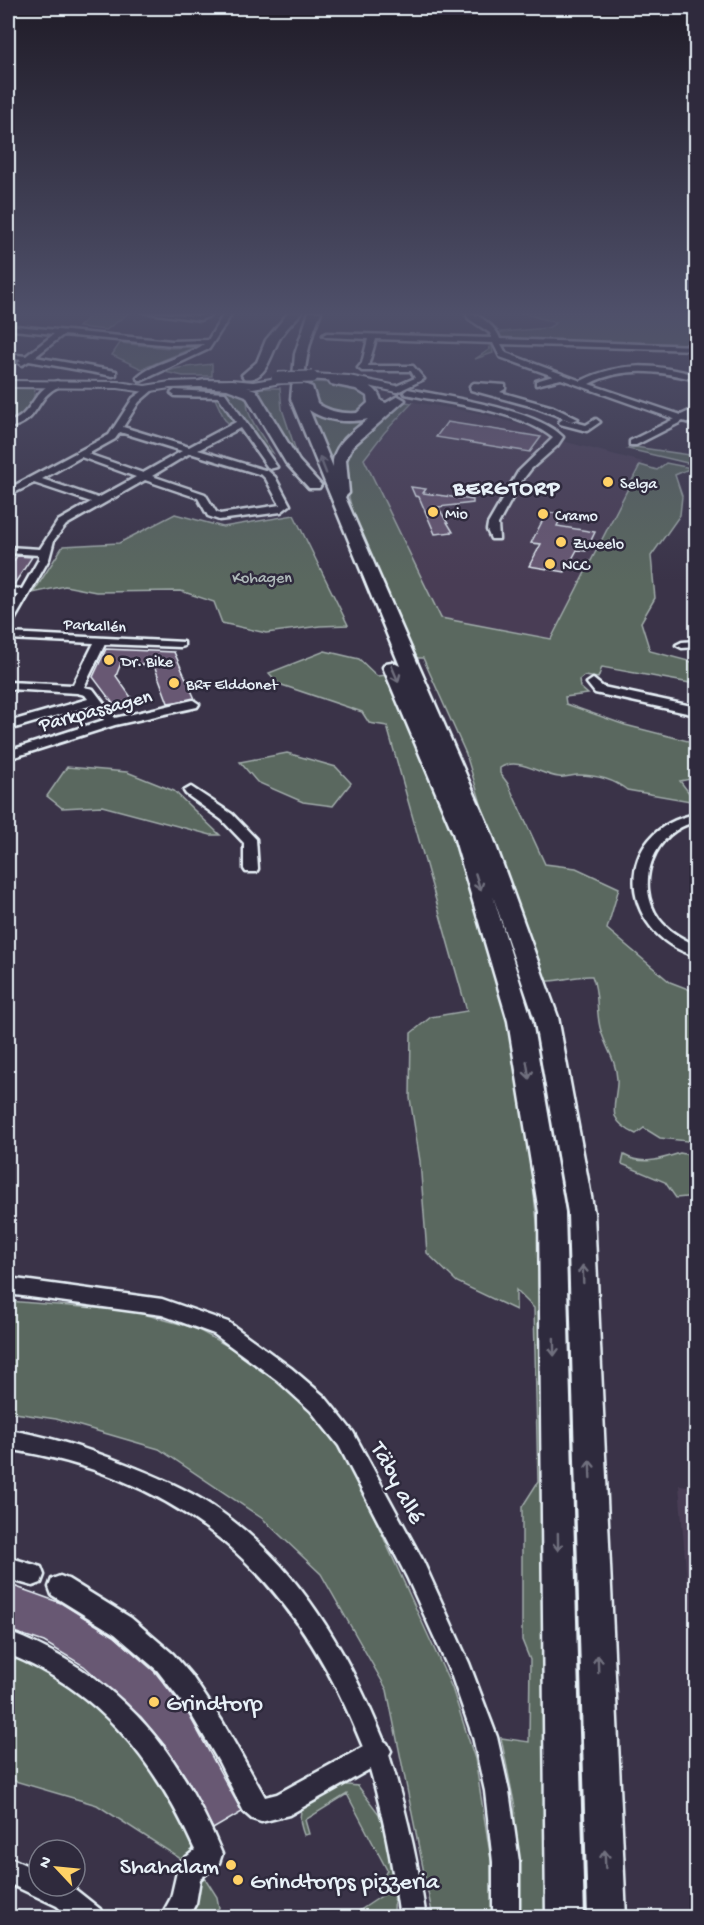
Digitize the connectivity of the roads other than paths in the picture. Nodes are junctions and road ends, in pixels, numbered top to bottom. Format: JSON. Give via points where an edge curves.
{"nodes":[{"id":1,"x":36,"y":402,"type":"edge"},
{"id":2,"x":130,"y":402,"type":"edge"},
{"id":3,"x":227,"y":402,"type":"edge"},
{"id":4,"x":256,"y":402,"type":"edge"},
{"id":5,"x":259,"y":402,"type":"edge"},
{"id":6,"x":290,"y":402,"type":"edge"},
{"id":7,"x":299,"y":402,"type":"edge"},
{"id":8,"x":310,"y":402,"type":"edge"},
{"id":9,"x":375,"y":402,"type":"edge"},
{"id":10,"x":382,"y":402,"type":"edge"},
{"id":11,"x":395,"y":402,"type":"edge"},
{"id":12,"x":453,"y":402,"type":"edge"},
{"id":13,"x":507,"y":402,"type":"edge"},
{"id":14,"x":632,"y":402,"type":"edge"},
{"id":15,"x":553,"y":411,"type":"junction"},
{"id":16,"x":696,"y":411,"type":"edge"},
{"id":17,"x":264,"y":415,"type":"junction"},
{"id":18,"x":343,"y":417,"type":"junction"},
{"id":19,"x":680,"y":418,"type":"junction"},
{"id":20,"x":574,"y":419,"type":"dead end"},
{"id":21,"x":596,"y":422,"type":"dead end"},
{"id":22,"x":696,"y":422,"type":"edge"},
{"id":23,"x":242,"y":423,"type":"junction"},
{"id":24,"x":8,"y":425,"type":"edge"},
{"id":25,"x":119,"y":429,"type":"junction"},
{"id":26,"x":633,"y":443,"type":"dead end"},
{"id":27,"x":188,"y":451,"type":"junction"},
{"id":28,"x":80,"y":454,"type":"junction"},
{"id":29,"x":272,"y":467,"type":"dead end"},
{"id":30,"x":144,"y":476,"type":"junction"},
{"id":31,"x":8,"y":478,"type":"edge"},
{"id":32,"x":29,"y":481,"type":"junction"},
{"id":33,"x":8,"y":493,"type":"edge"},
{"id":34,"x":319,"y":496,"type":"junction"},
{"id":35,"x":99,"y":502,"type":"junction"},
{"id":36,"x":495,"y":537,"type":"dead end"},
{"id":37,"x":8,"y":550,"type":"edge"},
{"id":38,"x":43,"y":552,"type":"junction"},
{"id":39,"x":370,"y":577,"type":"junction"},
{"id":40,"x":8,"y":591,"type":"edge"},
{"id":41,"x":26,"y":592,"type":"junction"},
{"id":42,"x":8,"y":622,"type":"edge"},
{"id":43,"x":8,"y":636,"type":"edge"},
{"id":44,"x":100,"y":640,"type":"junction"},
{"id":45,"x":180,"y":644,"type":"dead end"},
{"id":46,"x":696,"y":644,"type":"edge"},
{"id":47,"x":682,"y":645,"type":"dead end"},
{"id":48,"x":593,"y":683,"type":"dead end"},
{"id":49,"x":8,"y":686,"type":"edge"},
{"id":50,"x":77,"y":689,"type":"junction"},
{"id":51,"x":96,"y":700,"type":"junction"},
{"id":52,"x":193,"y":704,"type":"dead end"},
{"id":53,"x":696,"y":711,"type":"edge"},
{"id":54,"x":112,"y":722,"type":"junction"},
{"id":55,"x":8,"y":726,"type":"edge"},
{"id":56,"x":8,"y":733,"type":"edge"},
{"id":57,"x":21,"y":750,"type":"junction"},
{"id":58,"x":8,"y":755,"type":"edge"},
{"id":59,"x":191,"y":790,"type":"dead end"},
{"id":60,"x":696,"y":818,"type":"edge"},
{"id":61,"x":251,"y":869,"type":"dead end"},
{"id":62,"x":696,"y":951,"type":"edge"},
{"id":63,"x":8,"y":1286,"type":"edge"},
{"id":64,"x":8,"y":1440,"type":"edge"},
{"id":65,"x":8,"y":1568,"type":"edge"},
{"id":66,"x":33,"y":1575,"type":"dead end"},
{"id":67,"x":60,"y":1587,"type":"dead end"},
{"id":68,"x":8,"y":1643,"type":"edge"},
{"id":69,"x":379,"y":1751,"type":"junction"},
{"id":70,"x":8,"y":1870,"type":"edge"},
{"id":71,"x":27,"y":1879,"type":"edge"},
{"id":72,"x":67,"y":1898,"type":"edge"},
{"id":73,"x":92,"y":1917,"type":"edge"},
{"id":74,"x":172,"y":1917,"type":"edge"},
{"id":75,"x":413,"y":1917,"type":"edge"},
{"id":76,"x":506,"y":1917,"type":"edge"},
{"id":77,"x":565,"y":1917,"type":"edge"},
{"id":78,"x":607,"y":1917,"type":"edge"}],
"edges":[{"from":1,"to":24,"type":"street","via":[[27,419]]},
{"from":2,"to":25,"type":"street"},
{"from":3,"to":23,"type":"street"},
{"from":4,"to":17,"type":"highway"},
{"from":5,"to":17,"type":"highway"},
{"from":6,"to":34,"type":"highway"},
{"from":39,"to":7,"type":"highway","one_way":true},
{"from":8,"to":18,"type":"highway","via":[[319,411]]},
{"from":9,"to":18,"type":"highway","via":[[370,410]]},
{"from":10,"to":18,"type":"highway","via":[[371,413]]},
{"from":11,"to":39,"type":"highway","via":[[346,445],[339,460],[343,500]]},
{"from":12,"to":36,"type":"street","via":[[547,428],[557,440],[525,468],[508,494],[493,524]]},
{"from":13,"to":15,"type":"street","via":[[523,408],[530,403]]},
{"from":14,"to":19,"type":"street"},
{"from":15,"to":20,"type":"street"},
{"from":15,"to":21,"type":"street","via":[[546,415],[587,428]]},
{"from":16,"to":19,"type":"street"},
{"from":17,"to":34,"type":"highway"},
{"from":19,"to":22,"type":"street"},
{"from":19,"to":26,"type":"street"},
{"from":23,"to":27,"type":"street"},
{"from":23,"to":29,"type":"street"},
{"from":25,"to":27,"type":"street"},
{"from":25,"to":28,"type":"street"},
{"from":27,"to":30,"type":"street"},
{"from":27,"to":30,"type":"street","via":[[265,473],[284,504],[281,509],[219,517],[212,514],[202,496]]},
{"from":28,"to":30,"type":"street"},
{"from":28,"to":32,"type":"street"},
{"from":30,"to":35,"type":"street"},
{"from":31,"to":32,"type":"street"},
{"from":32,"to":33,"type":"street"},
{"from":32,"to":35,"type":"street"},
{"from":34,"to":77,"type":"highway","one_way":true,"via":[[463,833],[522,1032],[552,1212]]},
{"from":35,"to":38,"type":"street","via":[[62,523]]},
{"from":37,"to":38,"type":"street"},
{"from":38,"to":41,"type":"street","via":[[44,559]]},
{"from":78,"to":39,"type":"highway","one_way":true,"via":[[579,1202],[546,1017],[481,832]]},
{"from":40,"to":41,"type":"street"},
{"from":41,"to":42,"type":"street"},
{"from":43,"to":44,"type":"street","name":"Parkallén"},
{"from":44,"to":45,"type":"street","name":"Parkallén"},
{"from":44,"to":50,"type":"street"},
{"from":46,"to":47,"type":"street"},
{"from":48,"to":53,"type":"street","via":[[599,690]]},
{"from":49,"to":50,"type":"street"},
{"from":50,"to":51,"type":"street","via":[[89,692]]},
{"from":51,"to":54,"type":"street"},
{"from":51,"to":55,"type":"street"},
{"from":52,"to":54,"type":"street","name":"Parkpassagen"},
{"from":54,"to":57,"type":"street","name":"Parkpassagen"},
{"from":56,"to":57,"type":"street"},
{"from":57,"to":58,"type":"street","name":"Parkpassagen"},
{"from":59,"to":61,"type":"street","via":[[227,817],[251,842]]},
{"from":60,"to":62,"type":"street","via":[[662,833],[642,870],[642,891],[650,916],[667,937]]},
{"from":63,"to":76,"type":"street","name":"Täby allé","via":[[162,1307],[221,1328],[318,1404],[346,1439],[404,1549],[465,1682],[485,1737],[506,1862]]},
{"from":64,"to":69,"type":"street","via":[[71,1452],[176,1496],[222,1527],[289,1590],[314,1622]]},
{"from":65,"to":66,"type":"street"},
{"from":67,"to":69,"type":"street","via":[[123,1626],[183,1683],[216,1730],[253,1803],[261,1810],[280,1806]]},
{"from":68,"to":74,"type":"street","via":[[70,1674],[110,1704],[152,1748],[181,1794],[210,1854],[188,1872],[183,1903]]},
{"from":69,"to":75,"type":"street"},
{"from":70,"to":71,"type":"street"},
{"from":72,"to":73,"type":"street"}]}
